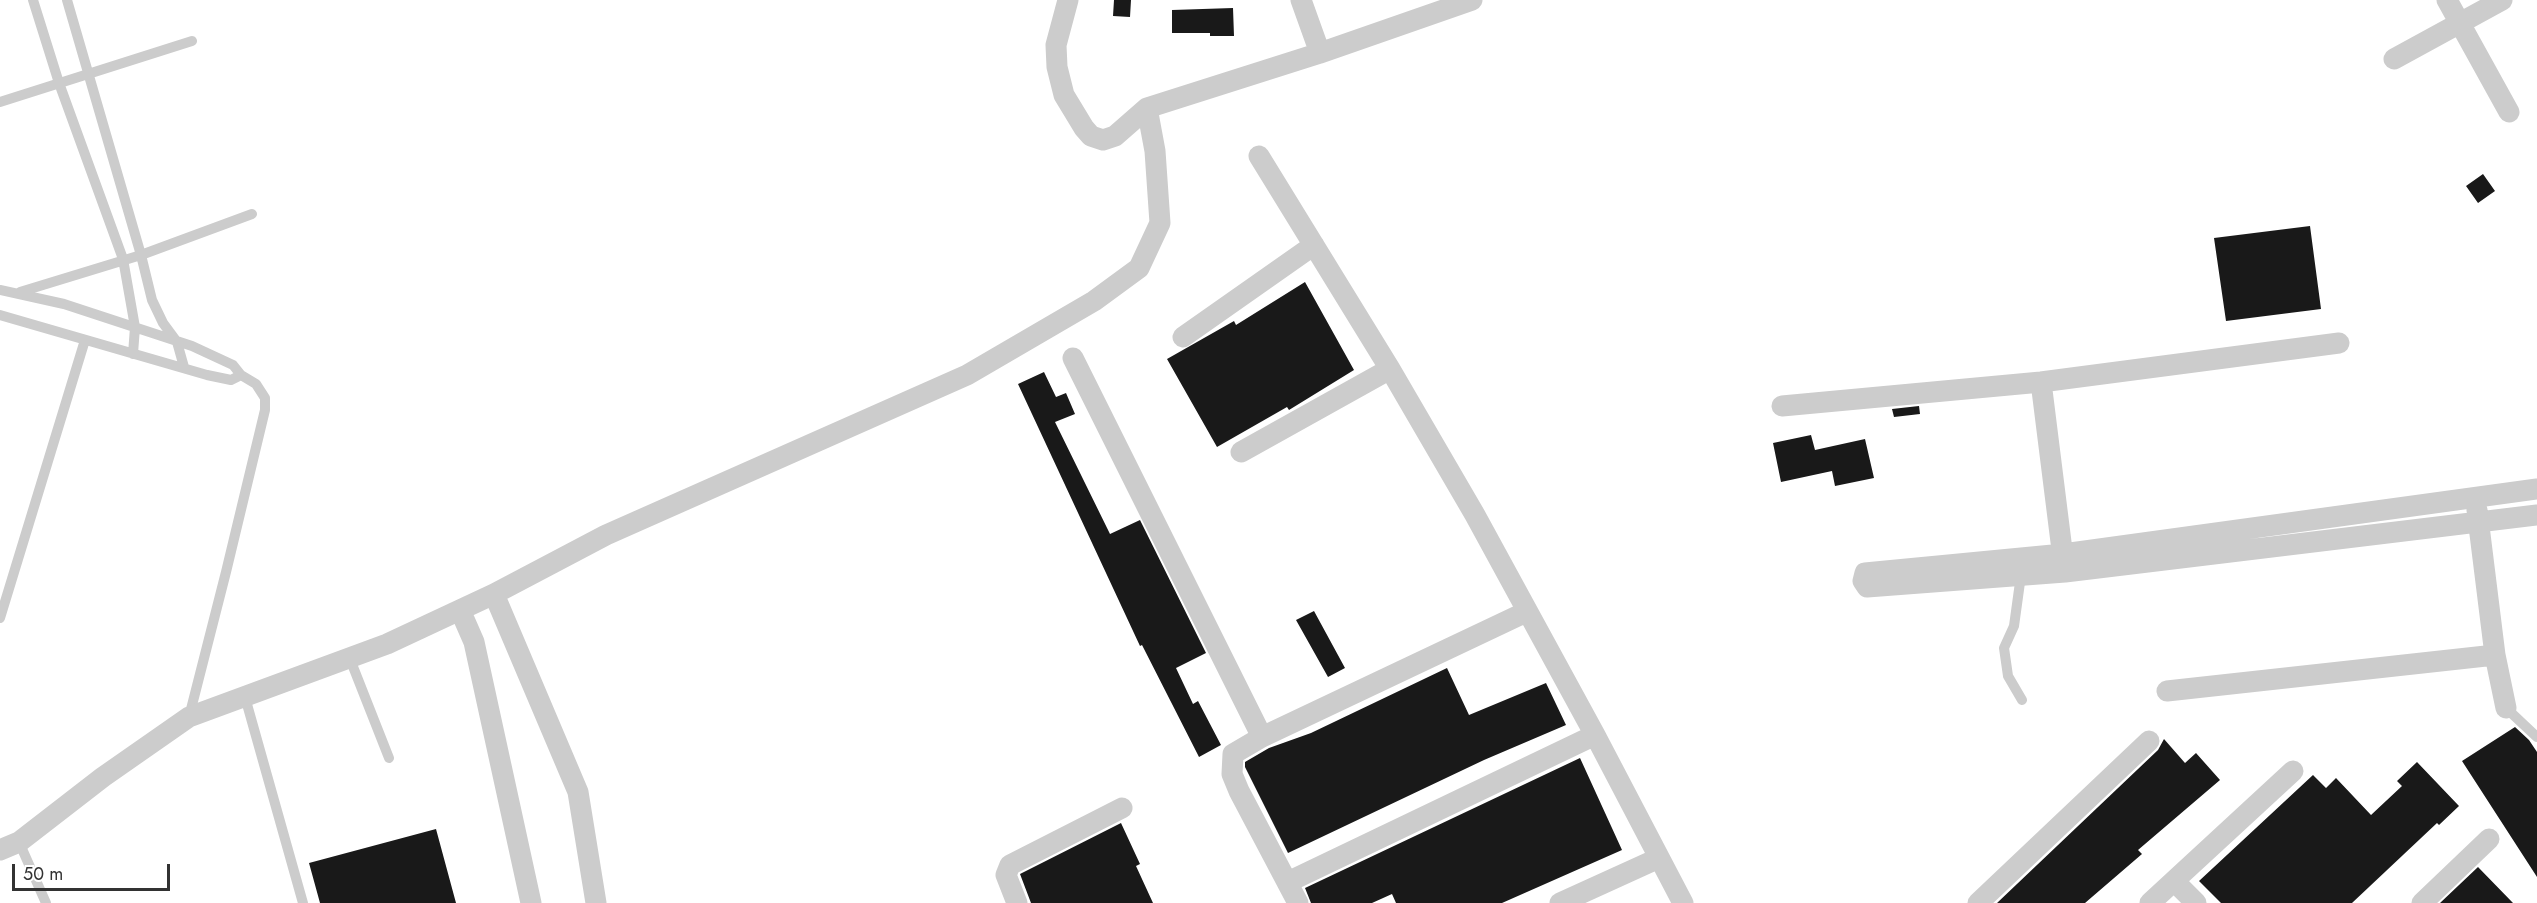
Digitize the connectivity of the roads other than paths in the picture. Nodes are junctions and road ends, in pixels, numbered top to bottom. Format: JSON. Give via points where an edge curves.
{"nodes":[{"id":1,"x":33,"y":0,"type":"edge"},
{"id":2,"x":67,"y":0,"type":"edge"},
{"id":3,"x":1068,"y":0,"type":"edge"},
{"id":4,"x":1301,"y":0,"type":"edge"},
{"id":5,"x":1472,"y":0,"type":"edge"},
{"id":6,"x":2447,"y":0,"type":"edge"},
{"id":7,"x":2502,"y":0,"type":"edge"},
{"id":8,"x":2459,"y":23,"type":"junction"},
{"id":9,"x":192,"y":41,"type":"dead end"},
{"id":10,"x":1320,"y":53,"type":"junction"},
{"id":11,"x":2394,"y":59,"type":"dead end"},
{"id":12,"x":89,"y":73,"type":"junction"},
{"id":13,"x":59,"y":83,"type":"junction"},
{"id":14,"x":0,"y":102,"type":"edge"},
{"id":15,"x":1147,"y":108,"type":"junction"},
{"id":16,"x":2509,"y":112,"type":"dead end"},
{"id":17,"x":1259,"y":156,"type":"dead end"},
{"id":18,"x":252,"y":214,"type":"dead end"},
{"id":19,"x":1314,"y":245,"type":"junction"},
{"id":20,"x":141,"y":255,"type":"junction"},
{"id":21,"x":123,"y":260,"type":"junction"},
{"id":22,"x":0,"y":290,"type":"edge"},
{"id":23,"x":18,"y":293,"type":"junction"},
{"id":24,"x":0,"y":315,"type":"edge"},
{"id":25,"x":135,"y":327,"type":"junction"},
{"id":26,"x":1183,"y":337,"type":"dead end"},
{"id":27,"x":85,"y":340,"type":"junction"},
{"id":28,"x":177,"y":342,"type":"junction"},
{"id":29,"x":2339,"y":343,"type":"dead end"},
{"id":30,"x":133,"y":354,"type":"junction"},
{"id":31,"x":1073,"y":357,"type":"dead end"},
{"id":32,"x":184,"y":367,"type":"junction"},
{"id":33,"x":1390,"y":369,"type":"junction"},
{"id":34,"x":241,"y":375,"type":"junction"},
{"id":35,"x":2041,"y":382,"type":"junction"},
{"id":36,"x":1782,"y":406,"type":"dead end"},
{"id":37,"x":1241,"y":452,"type":"dead end"},
{"id":38,"x":2537,"y":489,"type":"edge"},
{"id":39,"x":2475,"y":498,"type":"junction"},
{"id":40,"x":2537,"y":514,"type":"edge"},
{"id":41,"x":2479,"y":522,"type":"junction"},
{"id":42,"x":2064,"y":563,"type":"junction"},
{"id":43,"x":2021,"y":575,"type":"junction"},
{"id":44,"x":494,"y":594,"type":"junction"},
{"id":45,"x":460,"y":610,"type":"junction"},
{"id":46,"x":1526,"y":612,"type":"junction"},
{"id":47,"x":0,"y":618,"type":"edge"},
{"id":48,"x":2495,"y":655,"type":"junction"},
{"id":49,"x":350,"y":659,"type":"junction"},
{"id":50,"x":2167,"y":691,"type":"dead end"},
{"id":51,"x":245,"y":697,"type":"junction"},
{"id":52,"x":2022,"y":700,"type":"dead end"},
{"id":53,"x":2506,"y":708,"type":"joint"},
{"id":54,"x":189,"y":717,"type":"junction"},
{"id":55,"x":1595,"y":735,"type":"junction"},
{"id":56,"x":1262,"y":737,"type":"junction"},
{"id":57,"x":2537,"y":737,"type":"edge"},
{"id":58,"x":2149,"y":741,"type":"dead end"},
{"id":59,"x":389,"y":758,"type":"dead end"},
{"id":60,"x":2293,"y":771,"type":"dead end"},
{"id":61,"x":1122,"y":808,"type":"dead end"},
{"id":62,"x":2489,"y":839,"type":"dead end"},
{"id":63,"x":10,"y":846,"type":"edge"},
{"id":64,"x":1659,"y":858,"type":"junction"},
{"id":65,"x":2174,"y":880,"type":"junction"},
{"id":66,"x":1288,"y":882,"type":"junction"},
{"id":67,"x":46,"y":903,"type":"edge"},
{"id":68,"x":303,"y":903,"type":"edge"},
{"id":69,"x":531,"y":903,"type":"edge"},
{"id":70,"x":596,"y":903,"type":"edge"},
{"id":71,"x":1017,"y":903,"type":"edge"},
{"id":72,"x":1299,"y":903,"type":"edge"},
{"id":73,"x":1560,"y":903,"type":"edge"},
{"id":74,"x":1683,"y":903,"type":"edge"},
{"id":75,"x":1978,"y":903,"type":"edge"},
{"id":76,"x":2150,"y":903,"type":"edge"},
{"id":77,"x":2196,"y":903,"type":"edge"},
{"id":78,"x":2422,"y":903,"type":"edge"}],
"edges":[{"from":1,"to":13,"type":"lane"},
{"from":2,"to":12,"type":"lane"},
{"from":3,"to":15,"type":"street","via":[[1056,45],[1057,67],[1064,95],[1084,128],[1091,136],[1103,140],[1115,136]]},
{"from":4,"to":10,"type":"street"},
{"from":5,"to":10,"type":"street"},
{"from":6,"to":8,"type":"street"},
{"from":7,"to":8,"type":"street"},
{"from":8,"to":11,"type":"street"},
{"from":8,"to":16,"type":"street"},
{"from":9,"to":12,"type":"lane"},
{"from":10,"to":15,"type":"street"},
{"from":12,"to":13,"type":"lane"},
{"from":12,"to":20,"type":"lane"},
{"from":13,"to":14,"type":"lane"},
{"from":13,"to":21,"type":"lane"},
{"from":15,"to":44,"type":"street","via":[[1155,151],[1160,224],[1139,268],[1094,302],[967,375],[606,535]]},
{"from":17,"to":19,"type":"street"},
{"from":18,"to":20,"type":"lane"},
{"from":19,"to":26,"type":"street"},
{"from":19,"to":33,"type":"street"},
{"from":20,"to":21,"type":"lane"},
{"from":20,"to":28,"type":"lane","via":[[152,300]]},
{"from":21,"to":23,"type":"lane"},
{"from":21,"to":25,"type":"lane"},
{"from":22,"to":23,"type":"lane"},
{"from":23,"to":25,"type":"lane"},
{"from":24,"to":27,"type":"lane"},
{"from":25,"to":28,"type":"lane"},
{"from":25,"to":30,"type":"lane"},
{"from":27,"to":30,"type":"lane"},
{"from":27,"to":47,"type":"lane"},
{"from":28,"to":32,"type":"lane"},
{"from":28,"to":34,"type":"lane","via":[[233,365]]},
{"from":29,"to":35,"type":"street"},
{"from":30,"to":32,"type":"lane"},
{"from":31,"to":56,"type":"street"},
{"from":32,"to":34,"type":"lane","via":[[231,380]]},
{"from":33,"to":37,"type":"street"},
{"from":33,"to":46,"type":"street"},
{"from":34,"to":54,"type":"lane","via":[[256,384],[265,398],[265,410]]},
{"from":35,"to":36,"type":"street"},
{"from":35,"to":42,"type":"street"},
{"from":38,"to":39,"type":"street"},
{"from":39,"to":41,"type":"street"},
{"from":39,"to":42,"type":"street"},
{"from":40,"to":41,"type":"street"},
{"from":41,"to":42,"type":"street"},
{"from":41,"to":48,"type":"street"},
{"from":42,"to":43,"type":"street"},
{"from":42,"to":43,"type":"street","via":[[1865,573],[1863,581],[1868,587]]},
{"from":43,"to":52,"type":"lane","via":[[2014,626],[2004,648],[2008,676]]},
{"from":44,"to":45,"type":"street"},
{"from":44,"to":70,"type":"street","via":[[578,792]]},
{"from":45,"to":49,"type":"street"},
{"from":45,"to":69,"type":"street","via":[[474,642]]},
{"from":46,"to":55,"type":"street"},
{"from":46,"to":56,"type":"street"},
{"from":48,"to":50,"type":"street"},
{"from":48,"to":53,"type":"street"},
{"from":49,"to":51,"type":"street"},
{"from":49,"to":59,"type":"lane"},
{"from":51,"to":54,"type":"street"},
{"from":51,"to":68,"type":"lane"},
{"from":53,"to":57,"type":"lane"},
{"from":54,"to":63,"type":"street"},
{"from":55,"to":64,"type":"street"},
{"from":55,"to":66,"type":"street"},
{"from":56,"to":66,"type":"street","via":[[1233,754],[1232,774]]},
{"from":58,"to":75,"type":"street"},
{"from":60,"to":65,"type":"street"},
{"from":61,"to":71,"type":"street","via":[[1010,865],[1006,875]]},
{"from":62,"to":78,"type":"street"},
{"from":63,"to":67,"type":"lane"},
{"from":64,"to":73,"type":"street"},
{"from":64,"to":74,"type":"street"},
{"from":65,"to":76,"type":"street"},
{"from":65,"to":77,"type":"street"},
{"from":66,"to":72,"type":"street"}]}
